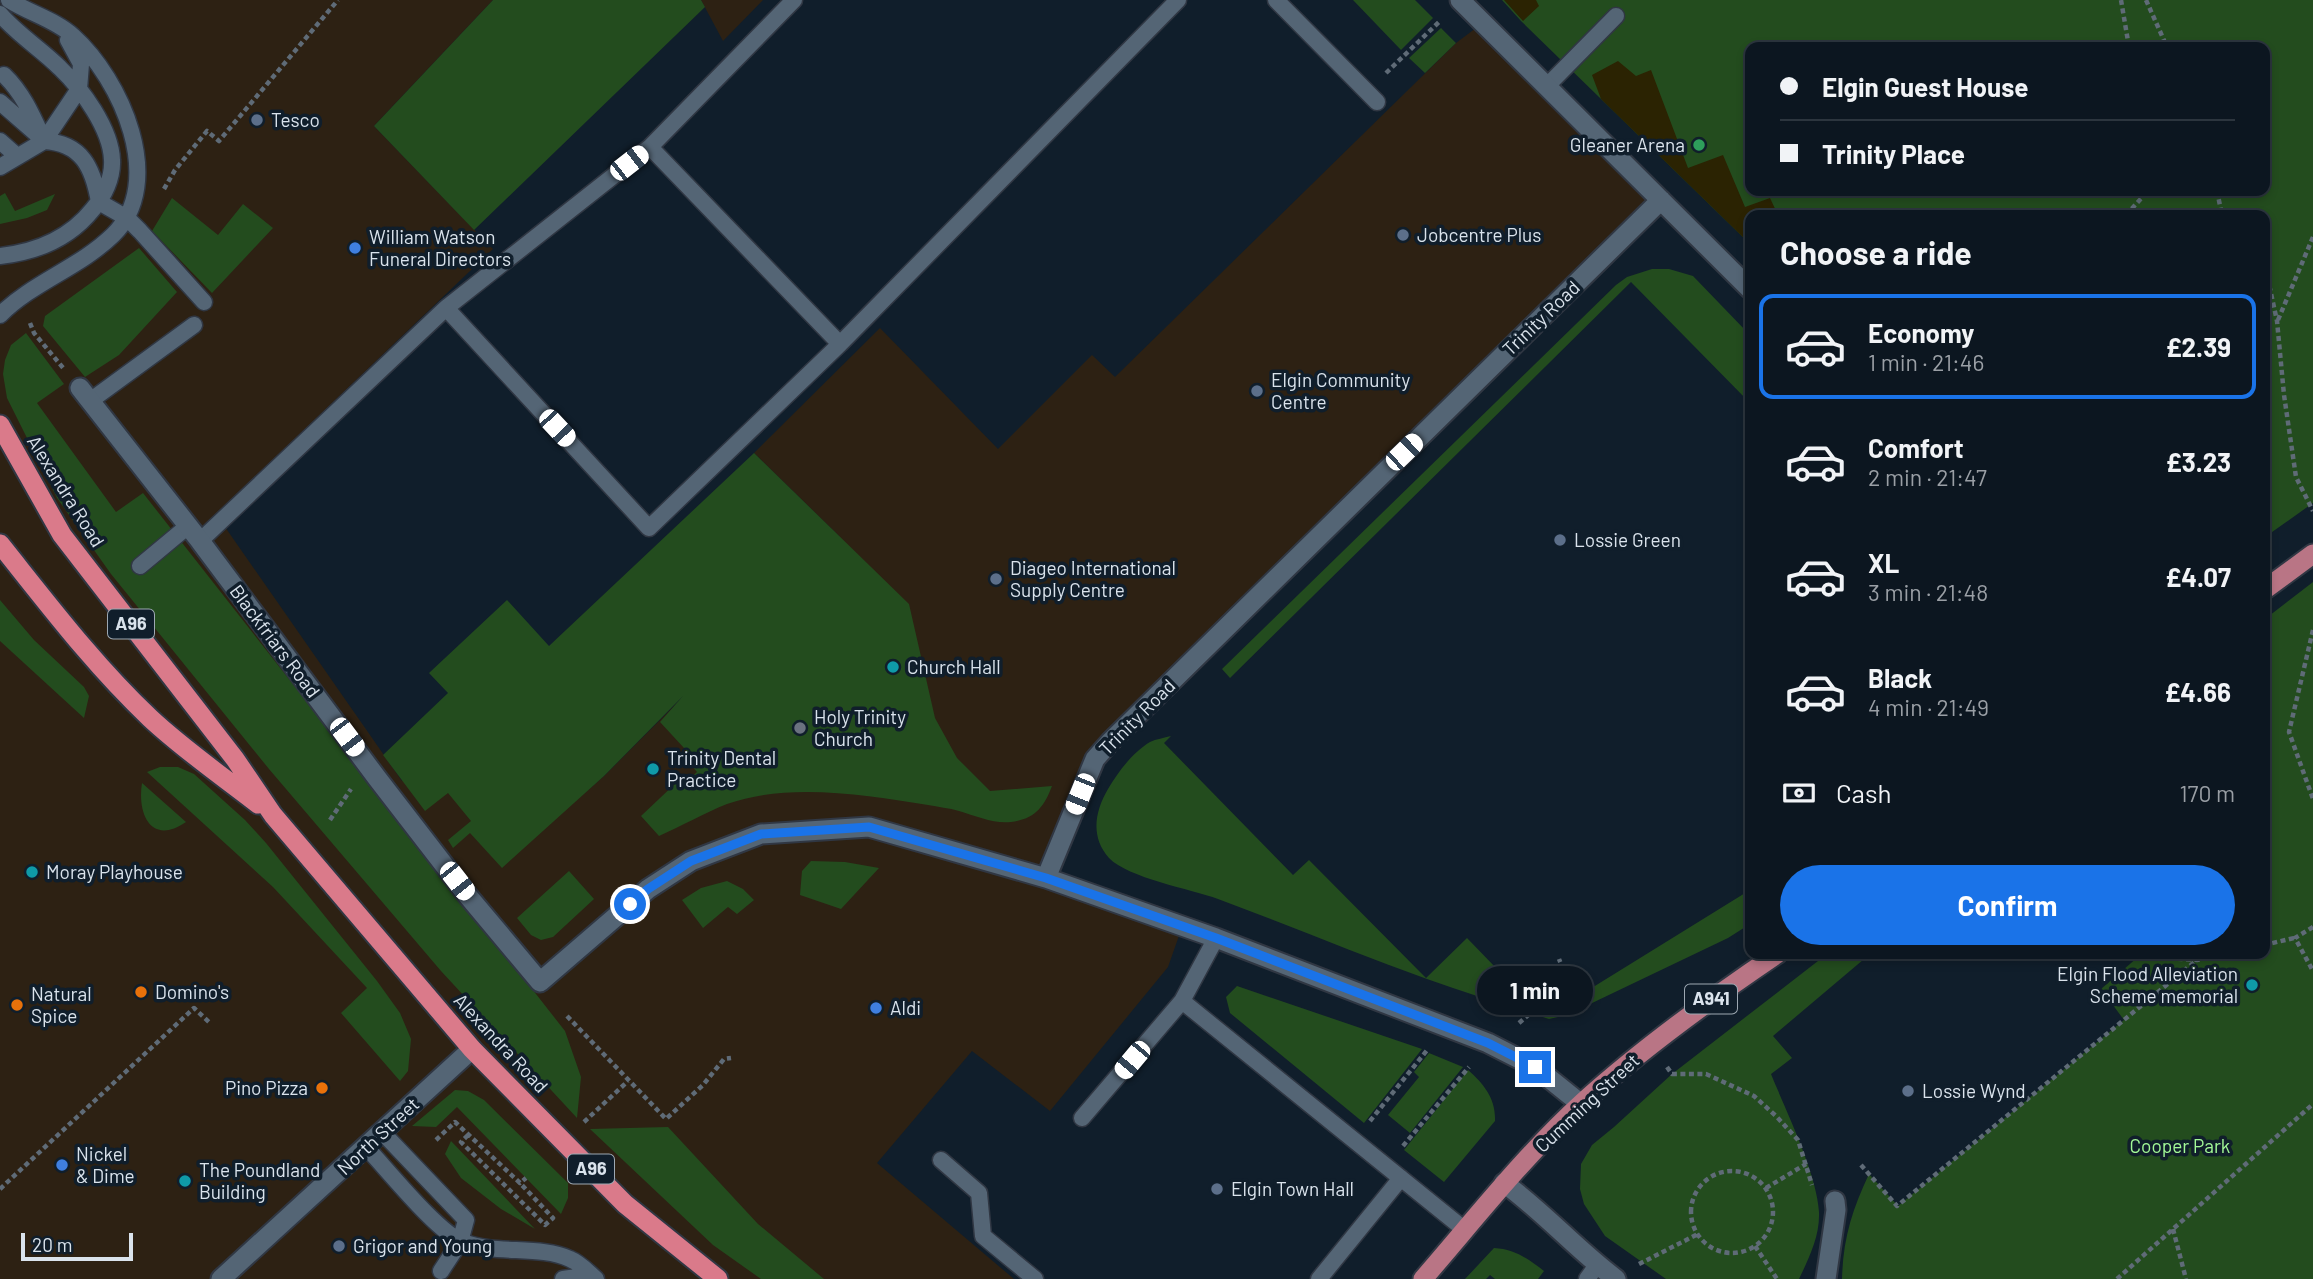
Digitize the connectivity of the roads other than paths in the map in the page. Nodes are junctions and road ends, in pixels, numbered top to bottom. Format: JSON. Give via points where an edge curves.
{"nodes":[{"id":1,"x":9,"y":0,"type":"edge"},
{"id":2,"x":794,"y":0,"type":"edge"},
{"id":3,"x":1178,"y":0,"type":"edge"},
{"id":4,"x":1276,"y":0,"type":"edge"},
{"id":5,"x":1460,"y":0,"type":"edge"},
{"id":6,"x":0,"y":14,"type":"edge"},
{"id":7,"x":1616,"y":16,"type":"dead end"},
{"id":8,"x":61,"y":28,"type":"junction"},
{"id":9,"x":4,"y":75,"type":"dead end"},
{"id":10,"x":1547,"y":86,"type":"junction"},
{"id":11,"x":79,"y":89,"type":"junction"},
{"id":12,"x":1371,"y":96,"type":"road end"},
{"id":13,"x":0,"y":102,"type":"edge"},
{"id":14,"x":0,"y":141,"type":"edge"},
{"id":15,"x":44,"y":141,"type":"junction"},
{"id":16,"x":650,"y":147,"type":"junction"},
{"id":17,"x":18,"y":156,"type":"junction"},
{"id":18,"x":0,"y":167,"type":"edge"},
{"id":19,"x":1661,"y":200,"type":"junction"},
{"id":20,"x":99,"y":202,"type":"junction"},
{"id":21,"x":127,"y":218,"type":"junction"},
{"id":22,"x":0,"y":256,"type":"edge"},
{"id":23,"x":1745,"y":284,"type":"edge"},
{"id":24,"x":204,"y":302,"type":"dead end"},
{"id":25,"x":446,"y":308,"type":"junction"},
{"id":26,"x":0,"y":315,"type":"edge"},
{"id":27,"x":194,"y":324,"type":"dead end"},
{"id":28,"x":840,"y":344,"type":"junction"},
{"id":29,"x":85,"y":395,"type":"joint"},
{"id":30,"x":0,"y":425,"type":"edge"},
{"id":31,"x":188,"y":526,"type":"junction"},
{"id":32,"x":200,"y":541,"type":"junction"},
{"id":33,"x":0,"y":544,"type":"edge"},
{"id":34,"x":2313,"y":554,"type":"edge"},
{"id":35,"x":141,"y":566,"type":"dead end"},
{"id":36,"x":2270,"y":586,"type":"edge"},
{"id":37,"x":273,"y":815,"type":"junction"},
{"id":38,"x":1046,"y":878,"type":"junction"},
{"id":39,"x":1216,"y":938,"type":"junction"},
{"id":40,"x":1770,"y":959,"type":"edge"},
{"id":41,"x":1182,"y":1001,"type":"junction"},
{"id":42,"x":472,"y":1049,"type":"junction"},
{"id":43,"x":1581,"y":1104,"type":"junction"},
{"id":44,"x":1082,"y":1118,"type":"dead end"},
{"id":45,"x":382,"y":1132,"type":"junction"},
{"id":46,"x":366,"y":1147,"type":"junction"},
{"id":47,"x":941,"y":1160,"type":"dead end"},
{"id":48,"x":1401,"y":1178,"type":"junction"},
{"id":49,"x":1504,"y":1183,"type":"junction"},
{"id":50,"x":1835,"y":1201,"type":"dead end"},
{"id":51,"x":433,"y":1219,"type":"junction"},
{"id":52,"x":1465,"y":1230,"type":"junction"},
{"id":53,"x":460,"y":1242,"type":"junction"},
{"id":54,"x":1602,"y":1274,"type":"edge"},
{"id":55,"x":593,"y":1277,"type":"edge"},
{"id":56,"x":221,"y":1279,"type":"edge"},
{"id":57,"x":563,"y":1279,"type":"edge"},
{"id":58,"x":718,"y":1279,"type":"edge"},
{"id":59,"x":1035,"y":1279,"type":"edge"},
{"id":60,"x":1319,"y":1279,"type":"edge"},
{"id":61,"x":1423,"y":1279,"type":"edge"},
{"id":62,"x":1826,"y":1279,"type":"edge"}],
"edges":[{"from":1,"to":8,"type":"lane"},
{"from":2,"to":16,"type":"lane"},
{"from":3,"to":28,"type":"lane"},
{"from":4,"to":12,"type":"lane"},
{"from":5,"to":10,"type":"street"},
{"from":6,"to":11,"type":"lane"},
{"from":7,"to":10,"type":"lane"},
{"from":8,"to":11,"type":"lane","via":[[81,64]]},
{"from":8,"to":21,"type":"lane","via":[[108,79],[128,122],[138,182]]},
{"from":9,"to":15,"type":"lane","via":[[30,110]]},
{"from":10,"to":19,"type":"street"},
{"from":11,"to":15,"type":"lane"},
{"from":11,"to":20,"type":"lane","via":[[105,129],[113,160],[107,190]]},
{"from":13,"to":15,"type":"lane"},
{"from":14,"to":17,"type":"lane"},
{"from":15,"to":17,"type":"lane"},
{"from":15,"to":20,"type":"lane","via":[[67,145],[84,159],[95,179]]},
{"from":16,"to":25,"type":"lane"},
{"from":16,"to":28,"type":"lane"},
{"from":17,"to":18,"type":"lane"},
{"from":19,"to":23,"type":"street"},
{"from":19,"to":38,"type":"street","name":"Trinity Road","via":[[1110,742],[1095,759]]},
{"from":20,"to":21,"type":"lane"},
{"from":20,"to":22,"type":"lane","via":[[82,222],[50,244]]},
{"from":21,"to":24,"type":"lane"},
{"from":21,"to":26,"type":"lane","via":[[83,259],[15,300]]},
{"from":25,"to":28,"type":"lane","via":[[649,528]]},
{"from":25,"to":32,"type":"lane"},
{"from":27,"to":29,"type":"lane"},
{"from":29,"to":31,"type":"street","name":"Blackfriars Road"},
{"from":30,"to":37,"type":"highway","name":"Alexandra Road","number":"A96","via":[[62,535]]},
{"from":31,"to":32,"type":"street","name":"Blackfriars Road"},
{"from":31,"to":35,"type":"lane"},
{"from":32,"to":38,"type":"street","name":"Blackfriars Road","via":[[377,778],[540,982],[648,889],[691,861],[761,834],[869,827]]},
{"from":33,"to":37,"type":"highway","name":"Alexandra Road","number":"A96","via":[[76,639],[150,718]]},
{"from":34,"to":36,"type":"main road"},
{"from":37,"to":42,"type":"highway","name":"Alexandra Road","number":"A96"},
{"from":38,"to":39,"type":"street"},
{"from":39,"to":41,"type":"lane"},
{"from":39,"to":43,"type":"street","via":[[1488,1043],[1535,1067]]},
{"from":40,"to":43,"type":"main road","name":"Cumming Street","number":"A941","via":[[1647,1046]]},
{"from":41,"to":44,"type":"lane"},
{"from":41,"to":48,"type":"lane"},
{"from":42,"to":45,"type":"street","name":"North Street"},
{"from":42,"to":58,"type":"highway","name":"Alexandra Road","number":"A96","via":[[625,1204]]},
{"from":43,"to":49,"type":"main road","name":"Cumming Street","number":"A941"},
{"from":45,"to":46,"type":"street","name":"North Street"},
{"from":45,"to":53,"type":"lane","via":[[466,1220]]},
{"from":46,"to":51,"type":"lane"},
{"from":46,"to":56,"type":"street","name":"North Street"},
{"from":47,"to":59,"type":"lane","via":[[979,1193],[984,1236]]},
{"from":48,"to":52,"type":"lane"},
{"from":48,"to":60,"type":"lane"},
{"from":49,"to":52,"type":"main road","name":"Cumming Street","number":"A941"},
{"from":49,"to":54,"type":"street"},
{"from":50,"to":62,"type":"street"},
{"from":51,"to":53,"type":"lane"},
{"from":51,"to":53,"type":"lane","via":[[442,1239],[441,1271]]},
{"from":52,"to":61,"type":"main road","name":"Cumming Street","number":"A941"},
{"from":53,"to":55,"type":"lane","via":[[556,1255],[571,1259]]},
{"from":55,"to":57,"type":"lane"}]}
